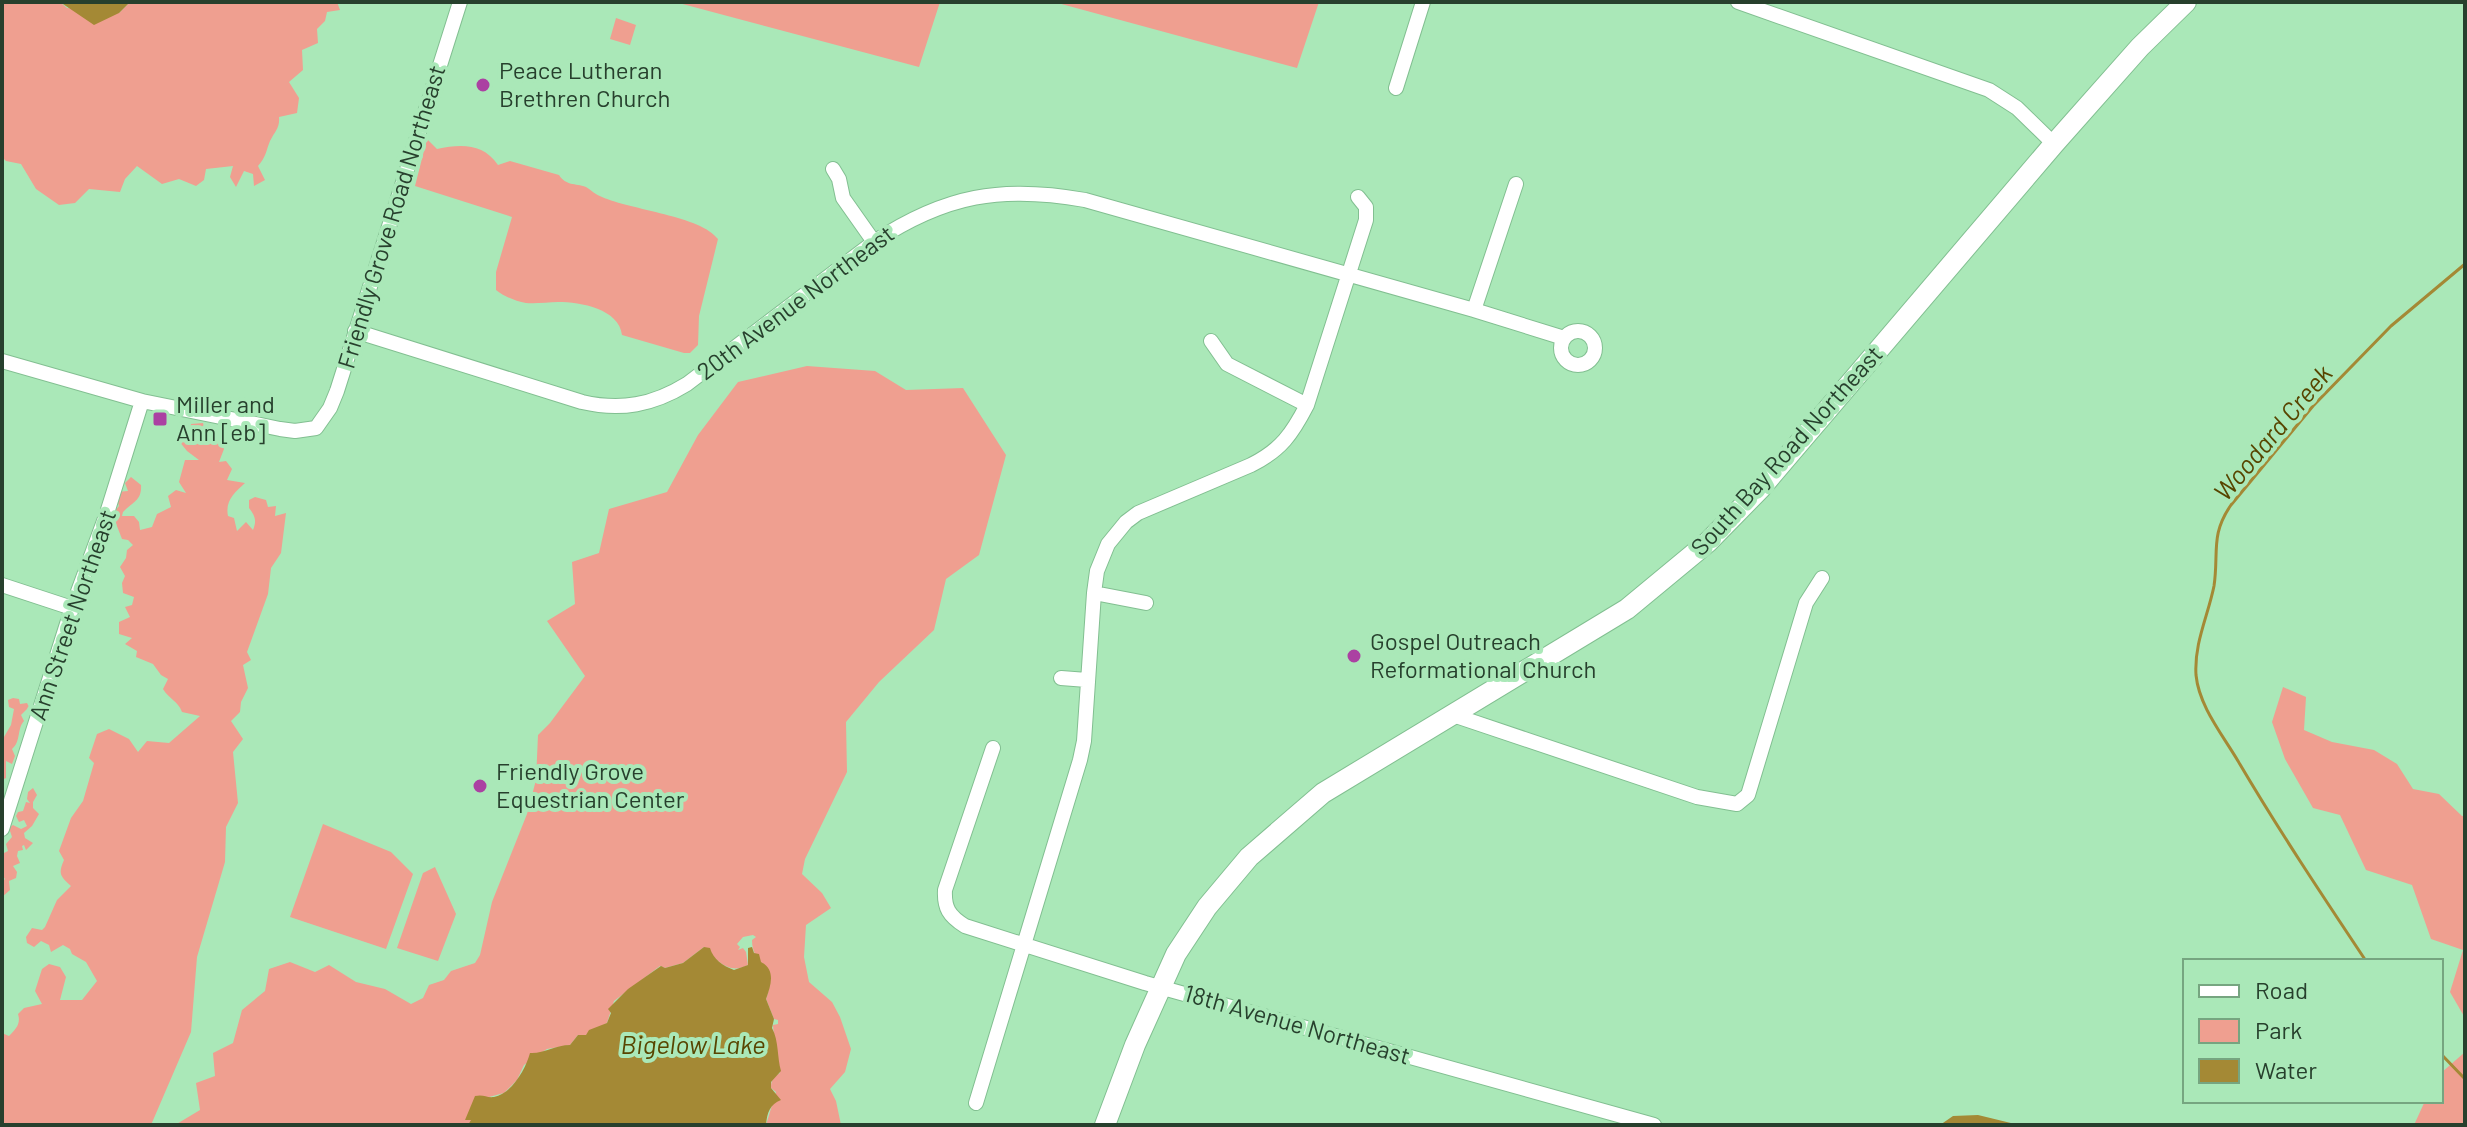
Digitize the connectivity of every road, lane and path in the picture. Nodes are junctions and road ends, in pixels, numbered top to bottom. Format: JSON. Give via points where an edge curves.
{"nodes":[{"id":1,"x":460,"y":2,"type":"edge"},
{"id":2,"x":1423,"y":2,"type":"edge"},
{"id":3,"x":1738,"y":2,"type":"edge"},
{"id":4,"x":2186,"y":2,"type":"edge"},
{"id":5,"x":1396,"y":88,"type":"dead end"},
{"id":6,"x":2054,"y":144,"type":"junction"},
{"id":7,"x":833,"y":169,"type":"dead end"},
{"id":8,"x":1516,"y":184,"type":"dead end"},
{"id":9,"x":1358,"y":197,"type":"dead end"},
{"id":10,"x":874,"y":242,"type":"junction"},
{"id":11,"x":1348,"y":276,"type":"junction"},
{"id":12,"x":1474,"y":310,"type":"junction"},
{"id":13,"x":355,"y":331,"type":"junction"},
{"id":14,"x":1564,"y":338,"type":"dead end"},
{"id":15,"x":1211,"y":341,"type":"dead end"},
{"id":16,"x":2,"y":361,"type":"edge"},
{"id":17,"x":142,"y":401,"type":"junction"},
{"id":18,"x":1307,"y":405,"type":"junction"},
{"id":19,"x":1822,"y":578,"type":"dead end"},
{"id":20,"x":2,"y":585,"type":"edge"},
{"id":21,"x":1094,"y":593,"type":"junction"},
{"id":22,"x":1146,"y":603,"type":"dead end"},
{"id":23,"x":72,"y":608,"type":"junction"},
{"id":24,"x":1061,"y":678,"type":"dead end"},
{"id":25,"x":1087,"y":680,"type":"junction"},
{"id":26,"x":1453,"y":715,"type":"junction"},
{"id":27,"x":993,"y":748,"type":"dead end"},
{"id":28,"x":2,"y":829,"type":"edge"},
{"id":29,"x":1025,"y":945,"type":"junction"},
{"id":30,"x":1160,"y":987,"type":"junction"},
{"id":31,"x":976,"y":1103,"type":"dead end"},
{"id":32,"x":1105,"y":1125,"type":"edge"},
{"id":33,"x":1654,"y":1125,"type":"edge"}],
"edges":[{"from":1,"to":13,"type":"street","name":"Friendly Grove Road Northeast"},
{"from":2,"to":5,"type":"street"},
{"from":3,"to":6,"type":"street","via":[[1989,90],[2017,108]]},
{"from":4,"to":6,"type":"street","name":"South Bay Road Northeast"},
{"from":6,"to":26,"type":"street","name":"South Bay Road Northeast","via":[[1780,466],[1708,542],[1627,609]]},
{"from":7,"to":10,"type":"street","via":[[843,198]]},
{"from":8,"to":12,"type":"street"},
{"from":9,"to":11,"type":"street","via":[[1366,207],[1366,220]]},
{"from":10,"to":11,"type":"street","name":"20th Avenue Northeast","via":[[900,224],[951,203],[1002,194],[1048,194]]},
{"from":10,"to":13,"type":"street","name":"20th Avenue Northeast","via":[[687,384],[635,406],[582,402]]},
{"from":11,"to":12,"type":"street","name":"20th Avenue Northeast"},
{"from":11,"to":18,"type":"street"},
{"from":12,"to":14,"type":"street","name":"20th Avenue Northeast"},
{"from":13,"to":17,"type":"street","name":"Friendly Grove Road Northeast","via":[[337,391],[316,428],[280,429]]},
{"from":15,"to":18,"type":"street","via":[[1227,364]]},
{"from":16,"to":17,"type":"street"},
{"from":17,"to":23,"type":"street","name":"Ann Street Northeast"},
{"from":18,"to":21,"type":"street","via":[[1292,433],[1266,457],[1153,505],[1126,522],[1102,557]]},
{"from":19,"to":26,"type":"street","via":[[1806,603],[1748,795],[1737,804],[1697,797]]},
{"from":20,"to":23,"type":"street"},
{"from":21,"to":22,"type":"street"},
{"from":21,"to":25,"type":"street"},
{"from":23,"to":28,"type":"street","name":"Ann Street Northeast"},
{"from":24,"to":25,"type":"street"},
{"from":25,"to":29,"type":"street","via":[[1080,760]]},
{"from":26,"to":30,"type":"street","name":"South Bay Road Northeast","via":[[1323,793],[1249,857],[1207,907]]},
{"from":27,"to":29,"type":"street","name":"18th Avenue Northeast","via":[[944,902],[965,926]]},
{"from":29,"to":30,"type":"street","name":"18th Avenue Northeast"},
{"from":29,"to":31,"type":"street"},
{"from":30,"to":32,"type":"street","name":"South Bay Road Northeast"},
{"from":30,"to":33,"type":"street","name":"18th Avenue Northeast"}]}
